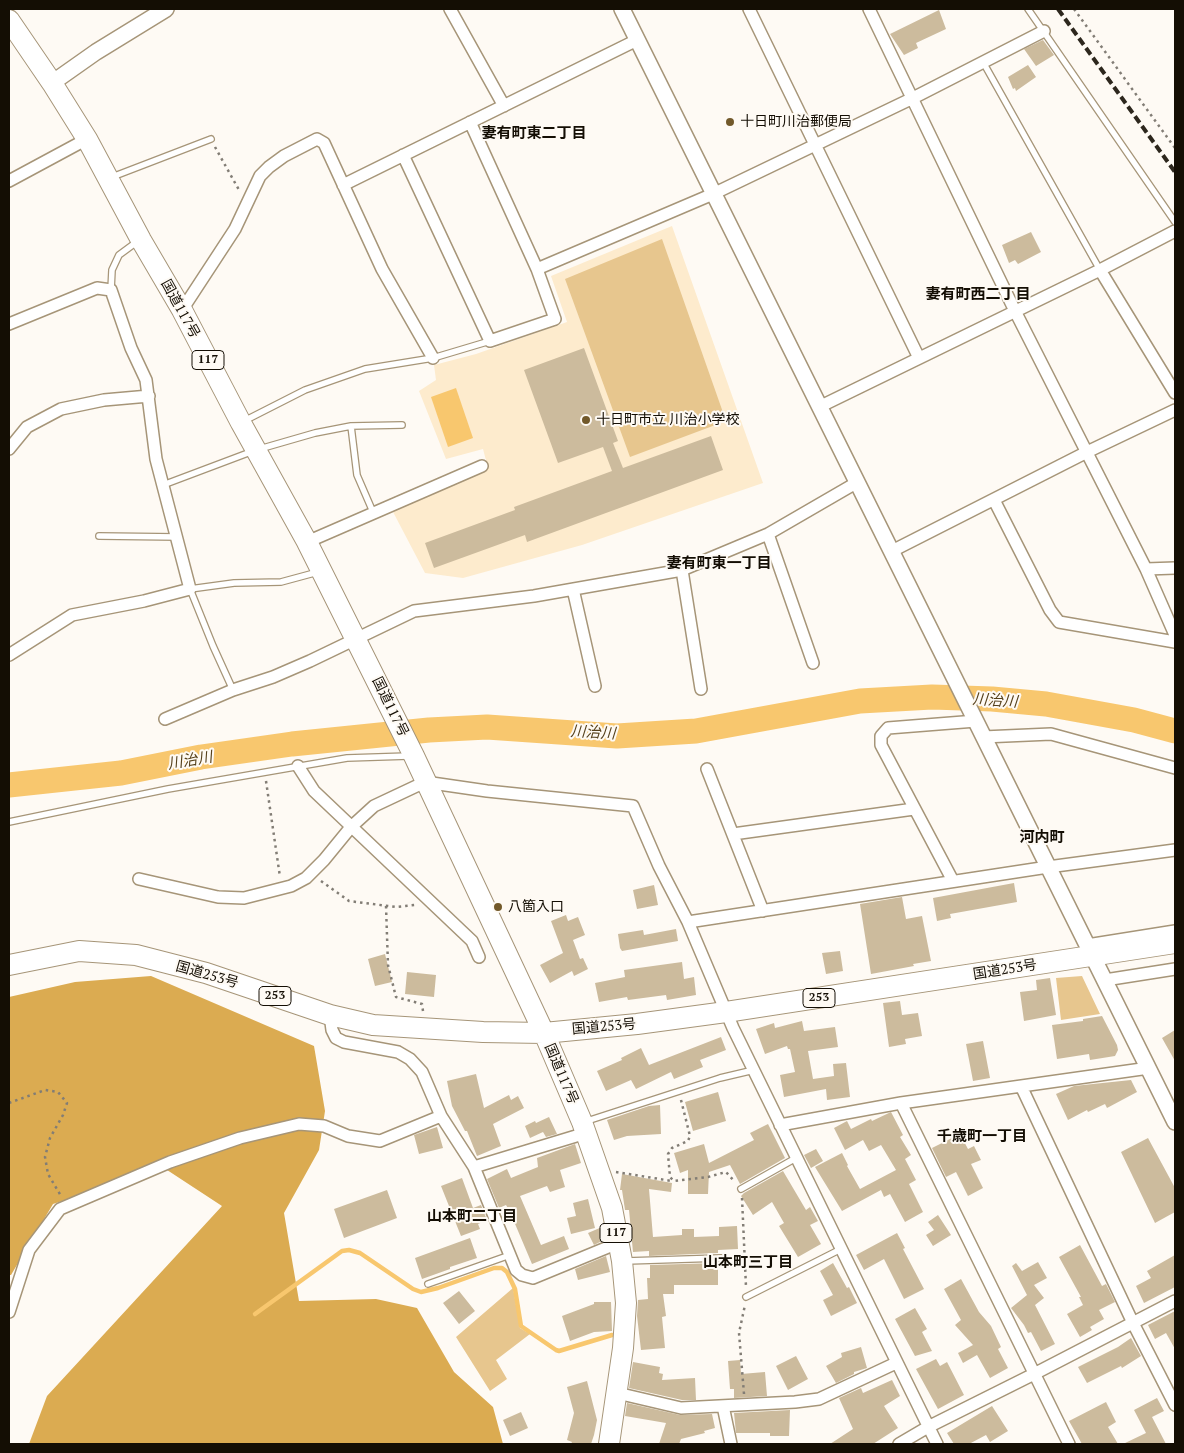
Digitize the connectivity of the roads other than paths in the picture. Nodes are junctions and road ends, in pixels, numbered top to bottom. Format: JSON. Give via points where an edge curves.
{"nodes":[{"id":1,"x":166,"y":9,"type":"edge"},
{"id":2,"x":450,"y":9,"type":"edge"},
{"id":3,"x":622,"y":9,"type":"edge"},
{"id":4,"x":749,"y":9,"type":"edge"},
{"id":5,"x":869,"y":9,"type":"edge"},
{"id":6,"x":1028,"y":9,"type":"edge"},
{"id":7,"x":9,"y":20,"type":"edge"},
{"id":8,"x":1044,"y":31,"type":"junction"},
{"id":9,"x":637,"y":40,"type":"junction"},
{"id":10,"x":983,"y":62,"type":"junction"},
{"id":11,"x":52,"y":83,"type":"junction"},
{"id":12,"x":913,"y":98,"type":"junction"},
{"id":13,"x":504,"y":106,"type":"junction"},
{"id":14,"x":470,"y":122,"type":"junction"},
{"id":15,"x":87,"y":139,"type":"junction"},
{"id":16,"x":211,"y":139,"type":"road end"},
{"id":17,"x":815,"y":145,"type":"junction"},
{"id":18,"x":403,"y":155,"type":"junction"},
{"id":19,"x":107,"y":179,"type":"junction"},
{"id":20,"x":9,"y":180,"type":"edge"},
{"id":21,"x":342,"y":185,"type":"junction"},
{"id":22,"x":713,"y":194,"type":"junction"},
{"id":23,"x":1175,"y":222,"type":"edge"},
{"id":24,"x":1175,"y":231,"type":"edge"},
{"id":25,"x":141,"y":240,"type":"junction"},
{"id":26,"x":537,"y":269,"type":"junction"},
{"id":27,"x":1100,"y":270,"type":"junction"},
{"id":28,"x":111,"y":290,"type":"junction"},
{"id":29,"x":182,"y":310,"type":"junction"},
{"id":30,"x":1015,"y":311,"type":"junction"},
{"id":31,"x":9,"y":324,"type":"edge"},
{"id":32,"x":490,"y":341,"type":"junction"},
{"id":33,"x":433,"y":358,"type":"junction"},
{"id":34,"x":919,"y":358,"type":"junction"},
{"id":35,"x":1175,"y":394,"type":"edge"},
{"id":36,"x":149,"y":396,"type":"junction"},
{"id":37,"x":819,"y":407,"type":"junction"},
{"id":38,"x":1175,"y":410,"type":"edge"},
{"id":39,"x":241,"y":423,"type":"junction"},
{"id":40,"x":402,"y":425,"type":"dead end"},
{"id":41,"x":351,"y":426,"type":"junction"},
{"id":42,"x":9,"y":449,"type":"edge"},
{"id":43,"x":256,"y":450,"type":"junction"},
{"id":44,"x":1086,"y":452,"type":"junction"},
{"id":45,"x":482,"y":466,"type":"dead end"},
{"id":46,"x":856,"y":483,"type":"junction"},
{"id":47,"x":163,"y":485,"type":"junction"},
{"id":48,"x":994,"y":500,"type":"junction"},
{"id":49,"x":373,"y":512,"type":"junction"},
{"id":50,"x":768,"y":534,"type":"junction"},
{"id":51,"x":99,"y":536,"type":"dead end"},
{"id":52,"x":178,"y":537,"type":"junction"},
{"id":53,"x":307,"y":542,"type":"junction"},
{"id":54,"x":892,"y":551,"type":"junction"},
{"id":55,"x":1175,"y":568,"type":"edge"},
{"id":56,"x":1146,"y":569,"type":"junction"},
{"id":57,"x":682,"y":570,"type":"junction"},
{"id":58,"x":322,"y":572,"type":"junction"},
{"id":59,"x":190,"y":588,"type":"junction"},
{"id":60,"x":573,"y":589,"type":"junction"},
{"id":61,"x":1175,"y":635,"type":"edge"},
{"id":62,"x":356,"y":638,"type":"junction"},
{"id":63,"x":1175,"y":642,"type":"edge"},
{"id":64,"x":9,"y":655,"type":"edge"},
{"id":65,"x":813,"y":663,"type":"dead end"},
{"id":66,"x":596,"y":686,"type":"dead end"},
{"id":67,"x":701,"y":689,"type":"dead end"},
{"id":68,"x":234,"y":690,"type":"junction"},
{"id":69,"x":165,"y":719,"type":"dead end"},
{"id":70,"x":975,"y":719,"type":"junction"},
{"id":71,"x":984,"y":737,"type":"junction"},
{"id":72,"x":414,"y":756,"type":"junction"},
{"id":73,"x":298,"y":766,"type":"junction"},
{"id":74,"x":1175,"y":768,"type":"edge"},
{"id":75,"x":708,"y":769,"type":"dead end"},
{"id":76,"x":425,"y":782,"type":"junction"},
{"id":77,"x":914,"y":809,"type":"junction"},
{"id":78,"x":9,"y":822,"type":"edge"},
{"id":79,"x":351,"y":826,"type":"junction"},
{"id":80,"x":733,"y":834,"type":"junction"},
{"id":81,"x":1175,"y":850,"type":"edge"},
{"id":82,"x":1048,"y":867,"type":"junction"},
{"id":83,"x":139,"y":879,"type":"dead end"},
{"id":84,"x":953,"y":882,"type":"junction"},
{"id":85,"x":763,"y":911,"type":"junction"},
{"id":86,"x":688,"y":922,"type":"junction"},
{"id":87,"x":1175,"y":931,"type":"edge"},
{"id":88,"x":1175,"y":943,"type":"edge"},
{"id":89,"x":1090,"y":951,"type":"junction"},
{"id":90,"x":479,"y":956,"type":"dead end"},
{"id":91,"x":9,"y":965,"type":"edge"},
{"id":92,"x":1175,"y":969,"type":"edge"},
{"id":93,"x":1105,"y":980,"type":"junction"},
{"id":94,"x":726,"y":1012,"type":"junction"},
{"id":95,"x":330,"y":1015,"type":"junction"},
{"id":96,"x":544,"y":1032,"type":"junction"},
{"id":97,"x":1149,"y":1068,"type":"junction"},
{"id":98,"x":754,"y":1070,"type":"junction"},
{"id":99,"x":1021,"y":1086,"type":"junction"},
{"id":100,"x":901,"y":1103,"type":"junction"},
{"id":101,"x":441,"y":1116,"type":"junction"},
{"id":102,"x":1175,"y":1122,"type":"edge"},
{"id":103,"x":780,"y":1125,"type":"junction"},
{"id":104,"x":584,"y":1128,"type":"junction"},
{"id":105,"x":796,"y":1158,"type":"junction"},
{"id":106,"x":474,"y":1167,"type":"junction"},
{"id":107,"x":741,"y":1189,"type":"road end"},
{"id":108,"x":841,"y":1250,"type":"junction"},
{"id":109,"x":620,"y":1252,"type":"junction"},
{"id":110,"x":510,"y":1255,"type":"junction"},
{"id":111,"x":721,"y":1258,"type":"dead end"},
{"id":112,"x":428,"y":1284,"type":"dead end"},
{"id":113,"x":746,"y":1297,"type":"road end"},
{"id":114,"x":1175,"y":1301,"type":"edge"},
{"id":115,"x":9,"y":1312,"type":"edge"},
{"id":116,"x":1133,"y":1323,"type":"junction"},
{"id":117,"x":896,"y":1363,"type":"junction"},
{"id":118,"x":1034,"y":1374,"type":"junction"},
{"id":119,"x":617,"y":1393,"type":"junction"},
{"id":120,"x":1175,"y":1405,"type":"edge"},
{"id":121,"x":723,"y":1406,"type":"junction"},
{"id":122,"x":928,"y":1427,"type":"junction"},
{"id":123,"x":609,"y":1444,"type":"edge"},
{"id":124,"x":731,"y":1444,"type":"edge"},
{"id":125,"x":899,"y":1444,"type":"edge"},
{"id":126,"x":937,"y":1444,"type":"edge"},
{"id":127,"x":1069,"y":1444,"type":"edge"}],
"edges":[{"from":1,"to":11,"type":"street"},
{"from":2,"to":13,"type":"street"},
{"from":3,"to":9,"type":"street"},
{"from":4,"to":17,"type":"street"},
{"from":5,"to":12,"type":"street"},
{"from":6,"to":8,"type":"lane"},
{"from":7,"to":11,"type":"highway","name":"国道117号","number":"117"},
{"from":8,"to":10,"type":"street"},
{"from":8,"to":23,"type":"lane"},
{"from":9,"to":13,"type":"street"},
{"from":9,"to":22,"type":"street"},
{"from":10,"to":12,"type":"street"},
{"from":10,"to":27,"type":"lane"},
{"from":11,"to":15,"type":"highway","name":"国道117号","number":"117"},
{"from":12,"to":17,"type":"street"},
{"from":12,"to":30,"type":"street"},
{"from":13,"to":14,"type":"street"},
{"from":14,"to":18,"type":"street"},
{"from":14,"to":26,"type":"street"},
{"from":15,"to":19,"type":"highway","name":"国道117号","number":"117"},
{"from":15,"to":20,"type":"street"},
{"from":16,"to":19,"type":"lane"},
{"from":17,"to":22,"type":"street"},
{"from":17,"to":34,"type":"street"},
{"from":18,"to":21,"type":"street"},
{"from":18,"to":32,"type":"street"},
{"from":19,"to":25,"type":"highway","name":"国道117号","number":"117"},
{"from":21,"to":29,"type":"street","via":[[324,142],[317,139],[269,167],[260,176],[235,229]]},
{"from":21,"to":33,"type":"street","via":[[382,269]]},
{"from":22,"to":26,"type":"street"},
{"from":22,"to":37,"type":"street"},
{"from":24,"to":27,"type":"street"},
{"from":25,"to":28,"type":"lane","via":[[119,255],[112,270]]},
{"from":25,"to":29,"type":"highway","name":"国道117号","number":"117"},
{"from":26,"to":32,"type":"street","via":[[555,319]]},
{"from":27,"to":30,"type":"street"},
{"from":27,"to":35,"type":"street"},
{"from":28,"to":31,"type":"street","via":[[97,288]]},
{"from":28,"to":36,"type":"street","via":[[146,380]]},
{"from":29,"to":39,"type":"highway","name":"国道117号","number":"117"},
{"from":30,"to":34,"type":"street"},
{"from":30,"to":44,"type":"street"},
{"from":32,"to":33,"type":"lane"},
{"from":33,"to":39,"type":"lane","via":[[365,369],[305,390]]},
{"from":34,"to":37,"type":"street"},
{"from":36,"to":42,"type":"street","via":[[104,400],[61,409],[27,427]]},
{"from":36,"to":47,"type":"street","via":[[156,459]]},
{"from":37,"to":46,"type":"street"},
{"from":38,"to":44,"type":"street"},
{"from":39,"to":43,"type":"highway","name":"国道117号","number":"117"},
{"from":40,"to":41,"type":"lane"},
{"from":41,"to":43,"type":"lane"},
{"from":41,"to":49,"type":"lane","via":[[357,476]]},
{"from":43,"to":47,"type":"lane"},
{"from":43,"to":53,"type":"highway","name":"国道117号","number":"117"},
{"from":44,"to":48,"type":"street"},
{"from":44,"to":56,"type":"street"},
{"from":45,"to":49,"type":"street"},
{"from":46,"to":50,"type":"street"},
{"from":46,"to":54,"type":"street"},
{"from":47,"to":52,"type":"street"},
{"from":48,"to":54,"type":"street"},
{"from":48,"to":63,"type":"street","via":[[1059,622]]},
{"from":49,"to":53,"type":"street"},
{"from":50,"to":57,"type":"street"},
{"from":50,"to":65,"type":"street"},
{"from":51,"to":52,"type":"lane"},
{"from":52,"to":59,"type":"street"},
{"from":53,"to":58,"type":"highway","name":"国道117号","number":"117"},
{"from":54,"to":70,"type":"street"},
{"from":55,"to":56,"type":"street"},
{"from":56,"to":61,"type":"street"},
{"from":57,"to":60,"type":"street"},
{"from":57,"to":67,"type":"street"},
{"from":58,"to":59,"type":"lane","via":[[281,582]]},
{"from":58,"to":62,"type":"highway","name":"国道117号","number":"117"},
{"from":59,"to":64,"type":"street","via":[[72,615]]},
{"from":59,"to":68,"type":"lane"},
{"from":60,"to":62,"type":"street","via":[[414,611]]},
{"from":60,"to":66,"type":"street"},
{"from":62,"to":68,"type":"street","via":[[273,677]]},
{"from":62,"to":72,"type":"highway","name":"国道117号","number":"117"},
{"from":68,"to":69,"type":"street"},
{"from":70,"to":71,"type":"street"},
{"from":70,"to":77,"type":"street","via":[[888,728],[881,736],[881,745]]},
{"from":71,"to":74,"type":"street","via":[[1051,734]]},
{"from":71,"to":82,"type":"street"},
{"from":72,"to":73,"type":"lane","via":[[347,758]]},
{"from":72,"to":76,"type":"highway","name":"国道117号","number":"117"},
{"from":73,"to":78,"type":"lane"},
{"from":73,"to":79,"type":"street","via":[[314,791]]},
{"from":75,"to":80,"type":"street"},
{"from":76,"to":79,"type":"street","via":[[374,806]]},
{"from":76,"to":86,"type":"street","via":[[633,806]]},
{"from":76,"to":96,"type":"highway","name":"国道117号","number":"117"},
{"from":77,"to":80,"type":"street"},
{"from":77,"to":84,"type":"street"},
{"from":79,"to":83,"type":"street","via":[[306,878],[244,898],[218,897]]},
{"from":79,"to":90,"type":"street","via":[[472,941]]},
{"from":80,"to":85,"type":"street"},
{"from":81,"to":82,"type":"street"},
{"from":82,"to":84,"type":"street"},
{"from":82,"to":89,"type":"street"},
{"from":84,"to":85,"type":"street"},
{"from":85,"to":86,"type":"street"},
{"from":86,"to":94,"type":"street"},
{"from":87,"to":89,"type":"street"},
{"from":88,"to":89,"type":"highway","name":"国道253号","number":"253"},
{"from":89,"to":93,"type":"street"},
{"from":89,"to":94,"type":"highway","name":"国道253号","number":"253"},
{"from":91,"to":95,"type":"highway","name":"国道253号","number":"253","via":[[79,951],[136,955],[206,973]]},
{"from":92,"to":93,"type":"street"},
{"from":93,"to":97,"type":"street"},
{"from":94,"to":96,"type":"highway","name":"国道253号","number":"253"},
{"from":94,"to":98,"type":"street"},
{"from":95,"to":96,"type":"highway","name":"国道253号","number":"253","via":[[373,1025],[426,1030]]},
{"from":95,"to":101,"type":"street","via":[[336,1038],[398,1052],[410,1059],[422,1072]]},
{"from":96,"to":104,"type":"highway","name":"国道117号","number":"117"},
{"from":97,"to":99,"type":"street"},
{"from":97,"to":102,"type":"street"},
{"from":98,"to":103,"type":"street"},
{"from":98,"to":104,"type":"lane","via":[[679,1091]]},
{"from":99,"to":100,"type":"street"},
{"from":99,"to":116,"type":"street"},
{"from":100,"to":103,"type":"street"},
{"from":100,"to":118,"type":"street"},
{"from":101,"to":106,"type":"street"},
{"from":101,"to":115,"type":"street","via":[[380,1141],[348,1136],[324,1126],[300,1124],[240,1138],[170,1162],[60,1208],[29,1250]]},
{"from":103,"to":105,"type":"street"},
{"from":104,"to":106,"type":"street"},
{"from":104,"to":109,"type":"highway","name":"国道117号","number":"117","via":[[612,1208]]},
{"from":105,"to":107,"type":"lane"},
{"from":105,"to":108,"type":"street"},
{"from":106,"to":110,"type":"street"},
{"from":108,"to":113,"type":"lane"},
{"from":108,"to":117,"type":"street"},
{"from":109,"to":110,"type":"street","via":[[533,1278],[516,1270]]},
{"from":109,"to":111,"type":"lane"},
{"from":109,"to":119,"type":"highway","name":"国道117号","number":"117","via":[[626,1303]]},
{"from":110,"to":112,"type":"lane"},
{"from":114,"to":116,"type":"street"},
{"from":116,"to":118,"type":"street"},
{"from":116,"to":120,"type":"street"},
{"from":117,"to":121,"type":"street","via":[[819,1399]]},
{"from":117,"to":122,"type":"street"},
{"from":118,"to":122,"type":"street"},
{"from":118,"to":127,"type":"street"},
{"from":119,"to":121,"type":"street","via":[[681,1408]]},
{"from":119,"to":123,"type":"highway","name":"国道117号","number":"117"},
{"from":121,"to":124,"type":"street"},
{"from":122,"to":125,"type":"street"},
{"from":122,"to":126,"type":"street"}]}
